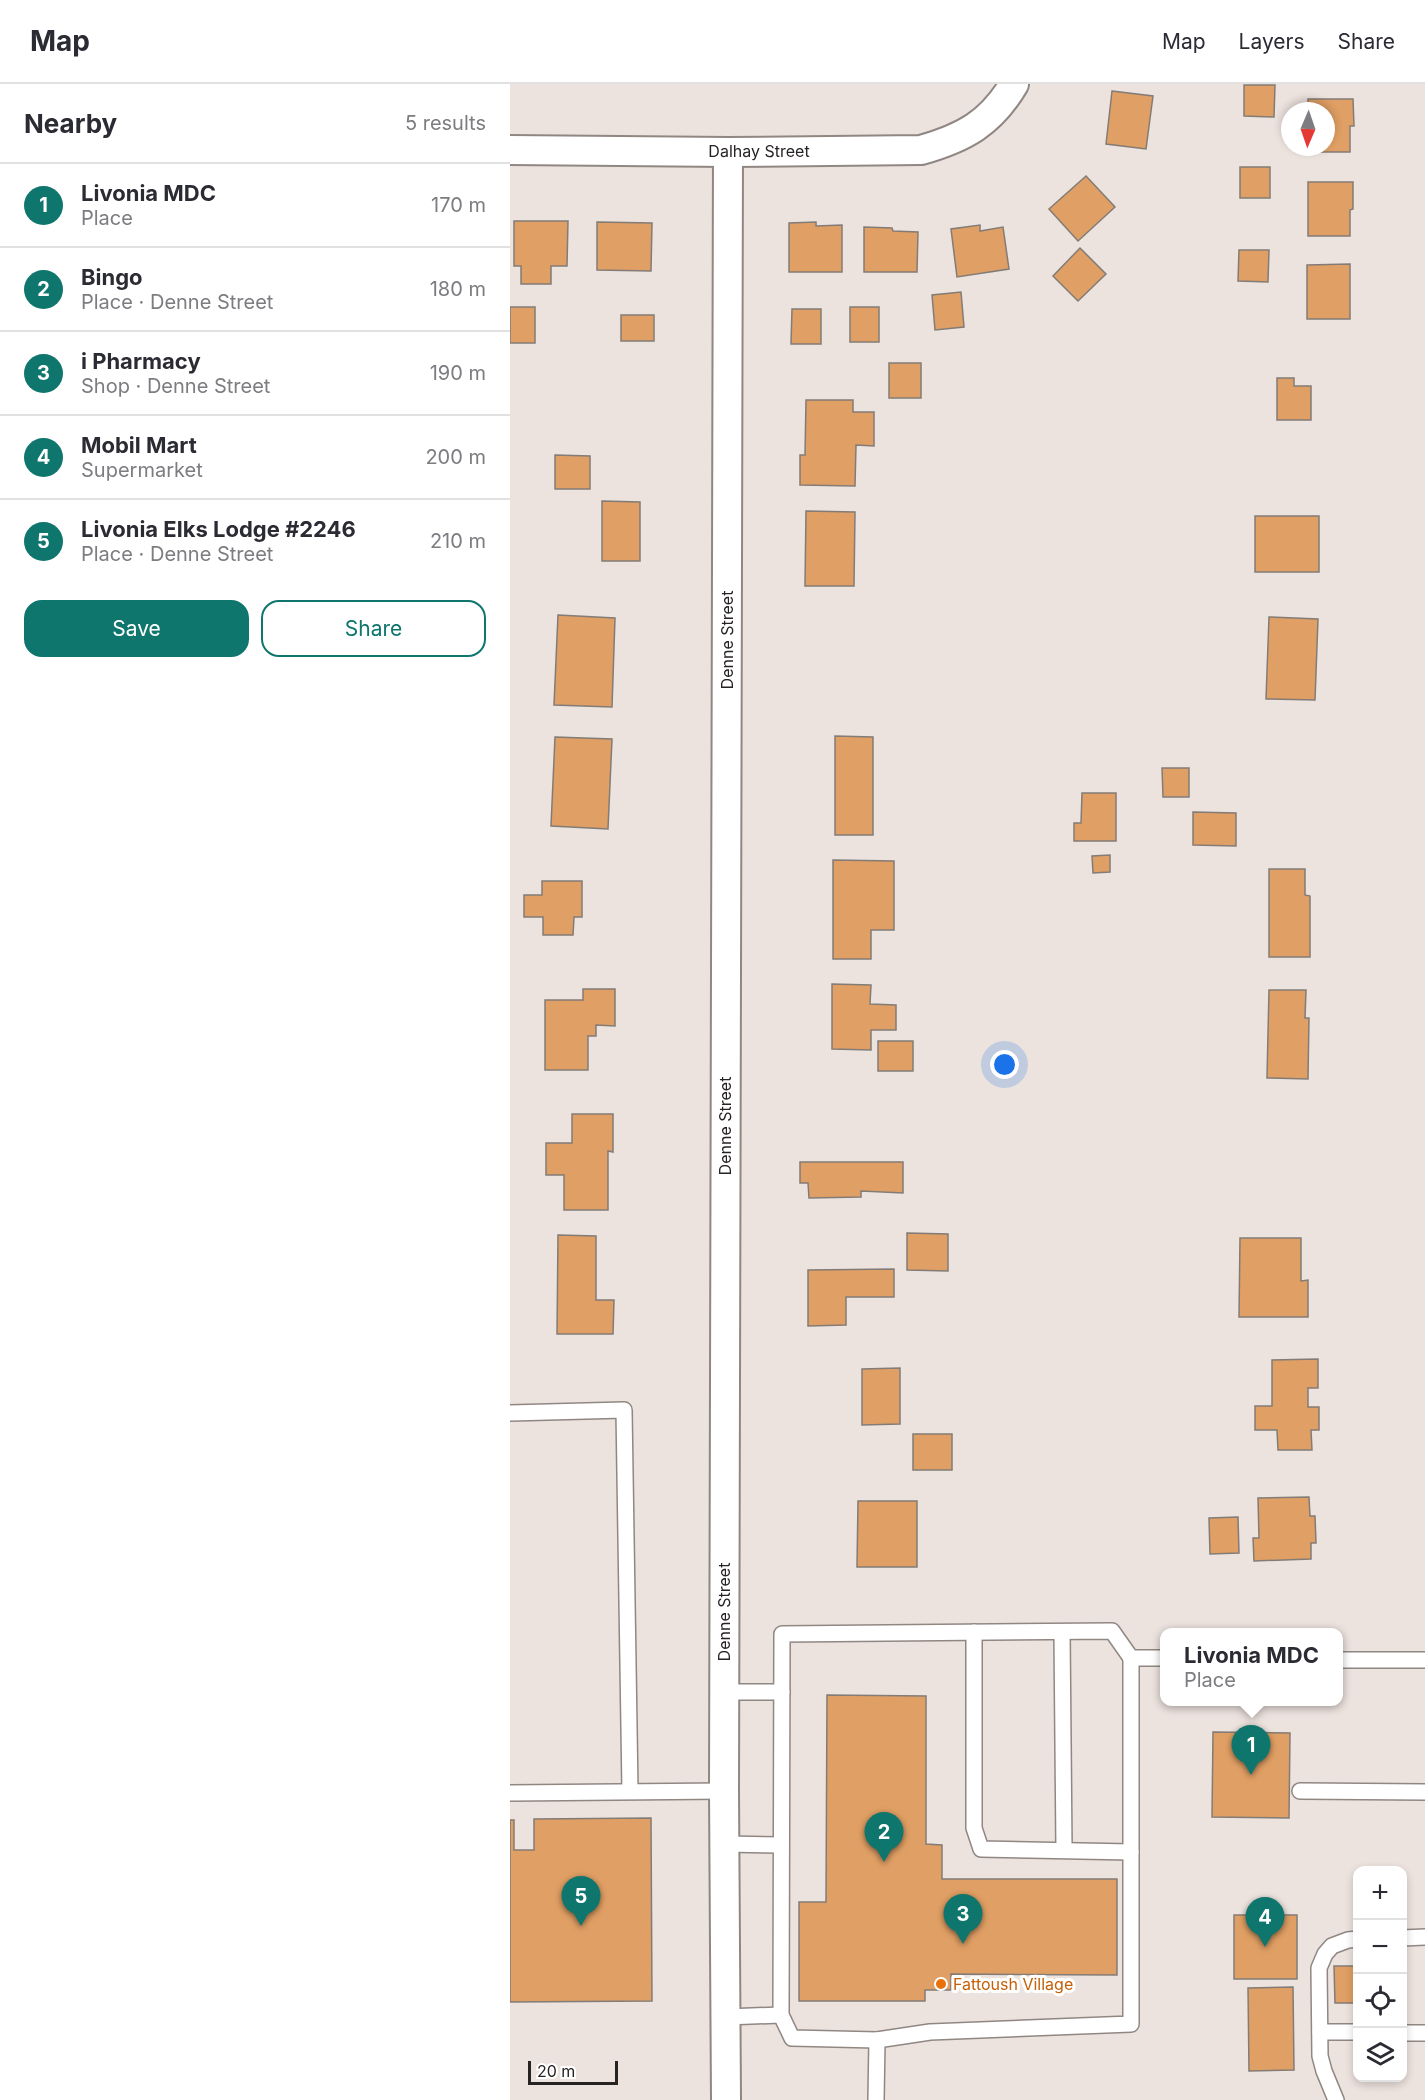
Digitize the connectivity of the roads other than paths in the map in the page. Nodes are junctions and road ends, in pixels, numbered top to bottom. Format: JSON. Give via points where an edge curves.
{"nodes":[{"id":1,"x":1014,"y":84,"type":"edge"},
{"id":2,"x":510,"y":150,"type":"edge"},
{"id":3,"x":728,"y":152,"type":"junction"},
{"id":4,"x":510,"y":1413,"type":"edge"},
{"id":5,"x":974,"y":1632,"type":"junction"},
{"id":6,"x":1062,"y":1632,"type":"junction"},
{"id":7,"x":1131,"y":1658,"type":"junction"},
{"id":8,"x":1160,"y":1658,"type":"edge"},
{"id":9,"x":1343,"y":1660,"type":"edge"},
{"id":10,"x":1425,"y":1660,"type":"edge"},
{"id":11,"x":724,"y":1692,"type":"junction"},
{"id":12,"x":782,"y":1692,"type":"junction"},
{"id":13,"x":630,"y":1791,"type":"junction"},
{"id":14,"x":724,"y":1791,"type":"junction"},
{"id":15,"x":1300,"y":1791,"type":"dead end"},
{"id":16,"x":1425,"y":1792,"type":"edge"},
{"id":17,"x":510,"y":1793,"type":"edge"},
{"id":18,"x":725,"y":1844,"type":"junction"},
{"id":19,"x":781,"y":1845,"type":"junction"},
{"id":20,"x":1064,"y":1850,"type":"junction"},
{"id":21,"x":1131,"y":1852,"type":"junction"},
{"id":22,"x":1425,"y":1937,"type":"edge"},
{"id":23,"x":1407,"y":1938,"type":"edge"},
{"id":24,"x":1353,"y":1940,"type":"edge"},
{"id":25,"x":781,"y":2015,"type":"junction"},
{"id":26,"x":726,"y":2017,"type":"junction"},
{"id":27,"x":1320,"y":2032,"type":"junction"},
{"id":28,"x":1353,"y":2032,"type":"edge"},
{"id":29,"x":1407,"y":2033,"type":"edge"},
{"id":30,"x":1425,"y":2033,"type":"edge"},
{"id":31,"x":877,"y":2040,"type":"junction"},
{"id":32,"x":726,"y":2100,"type":"edge"},
{"id":33,"x":876,"y":2100,"type":"edge"},
{"id":34,"x":1336,"y":2100,"type":"edge"}],
"edges":[{"from":1,"to":3,"type":"street","name":"Dalhay Street","via":[[996,110],[966,134],[921,150]]},
{"from":2,"to":3,"type":"street","name":"Dalhay Street"},
{"from":3,"to":11,"type":"street","name":"Denne Street"},
{"from":4,"to":13,"type":"lane","via":[[624,1410]]},
{"from":5,"to":6,"type":"lane"},
{"from":5,"to":12,"type":"lane","via":[[782,1634]]},
{"from":5,"to":20,"type":"lane","via":[[974,1828],[981,1849]]},
{"from":6,"to":7,"type":"lane","via":[[1112,1632]]},
{"from":6,"to":20,"type":"lane"},
{"from":7,"to":8,"type":"lane"},
{"from":7,"to":21,"type":"lane"},
{"from":9,"to":10,"type":"lane"},
{"from":11,"to":12,"type":"lane"},
{"from":11,"to":14,"type":"street","name":"Denne Street"},
{"from":12,"to":19,"type":"lane"},
{"from":13,"to":14,"type":"lane"},
{"from":13,"to":17,"type":"lane"},
{"from":14,"to":18,"type":"street","name":"Denne Street"},
{"from":15,"to":16,"type":"lane"},
{"from":18,"to":19,"type":"lane"},
{"from":18,"to":26,"type":"street","name":"Denne Street"},
{"from":19,"to":25,"type":"lane"},
{"from":20,"to":21,"type":"lane"},
{"from":21,"to":31,"type":"lane","via":[[1131,2024],[930,2032]]},
{"from":22,"to":23,"type":"lane"},
{"from":24,"to":27,"type":"lane","via":[[1332,1946],[1319,1968]]},
{"from":25,"to":26,"type":"lane"},
{"from":25,"to":31,"type":"lane","via":[[792,2038]]},
{"from":26,"to":32,"type":"street","name":"Denne Street"},
{"from":27,"to":28,"type":"lane"},
{"from":27,"to":34,"type":"lane","via":[[1320,2056]]},
{"from":29,"to":30,"type":"lane"},
{"from":31,"to":33,"type":"lane"}]}
